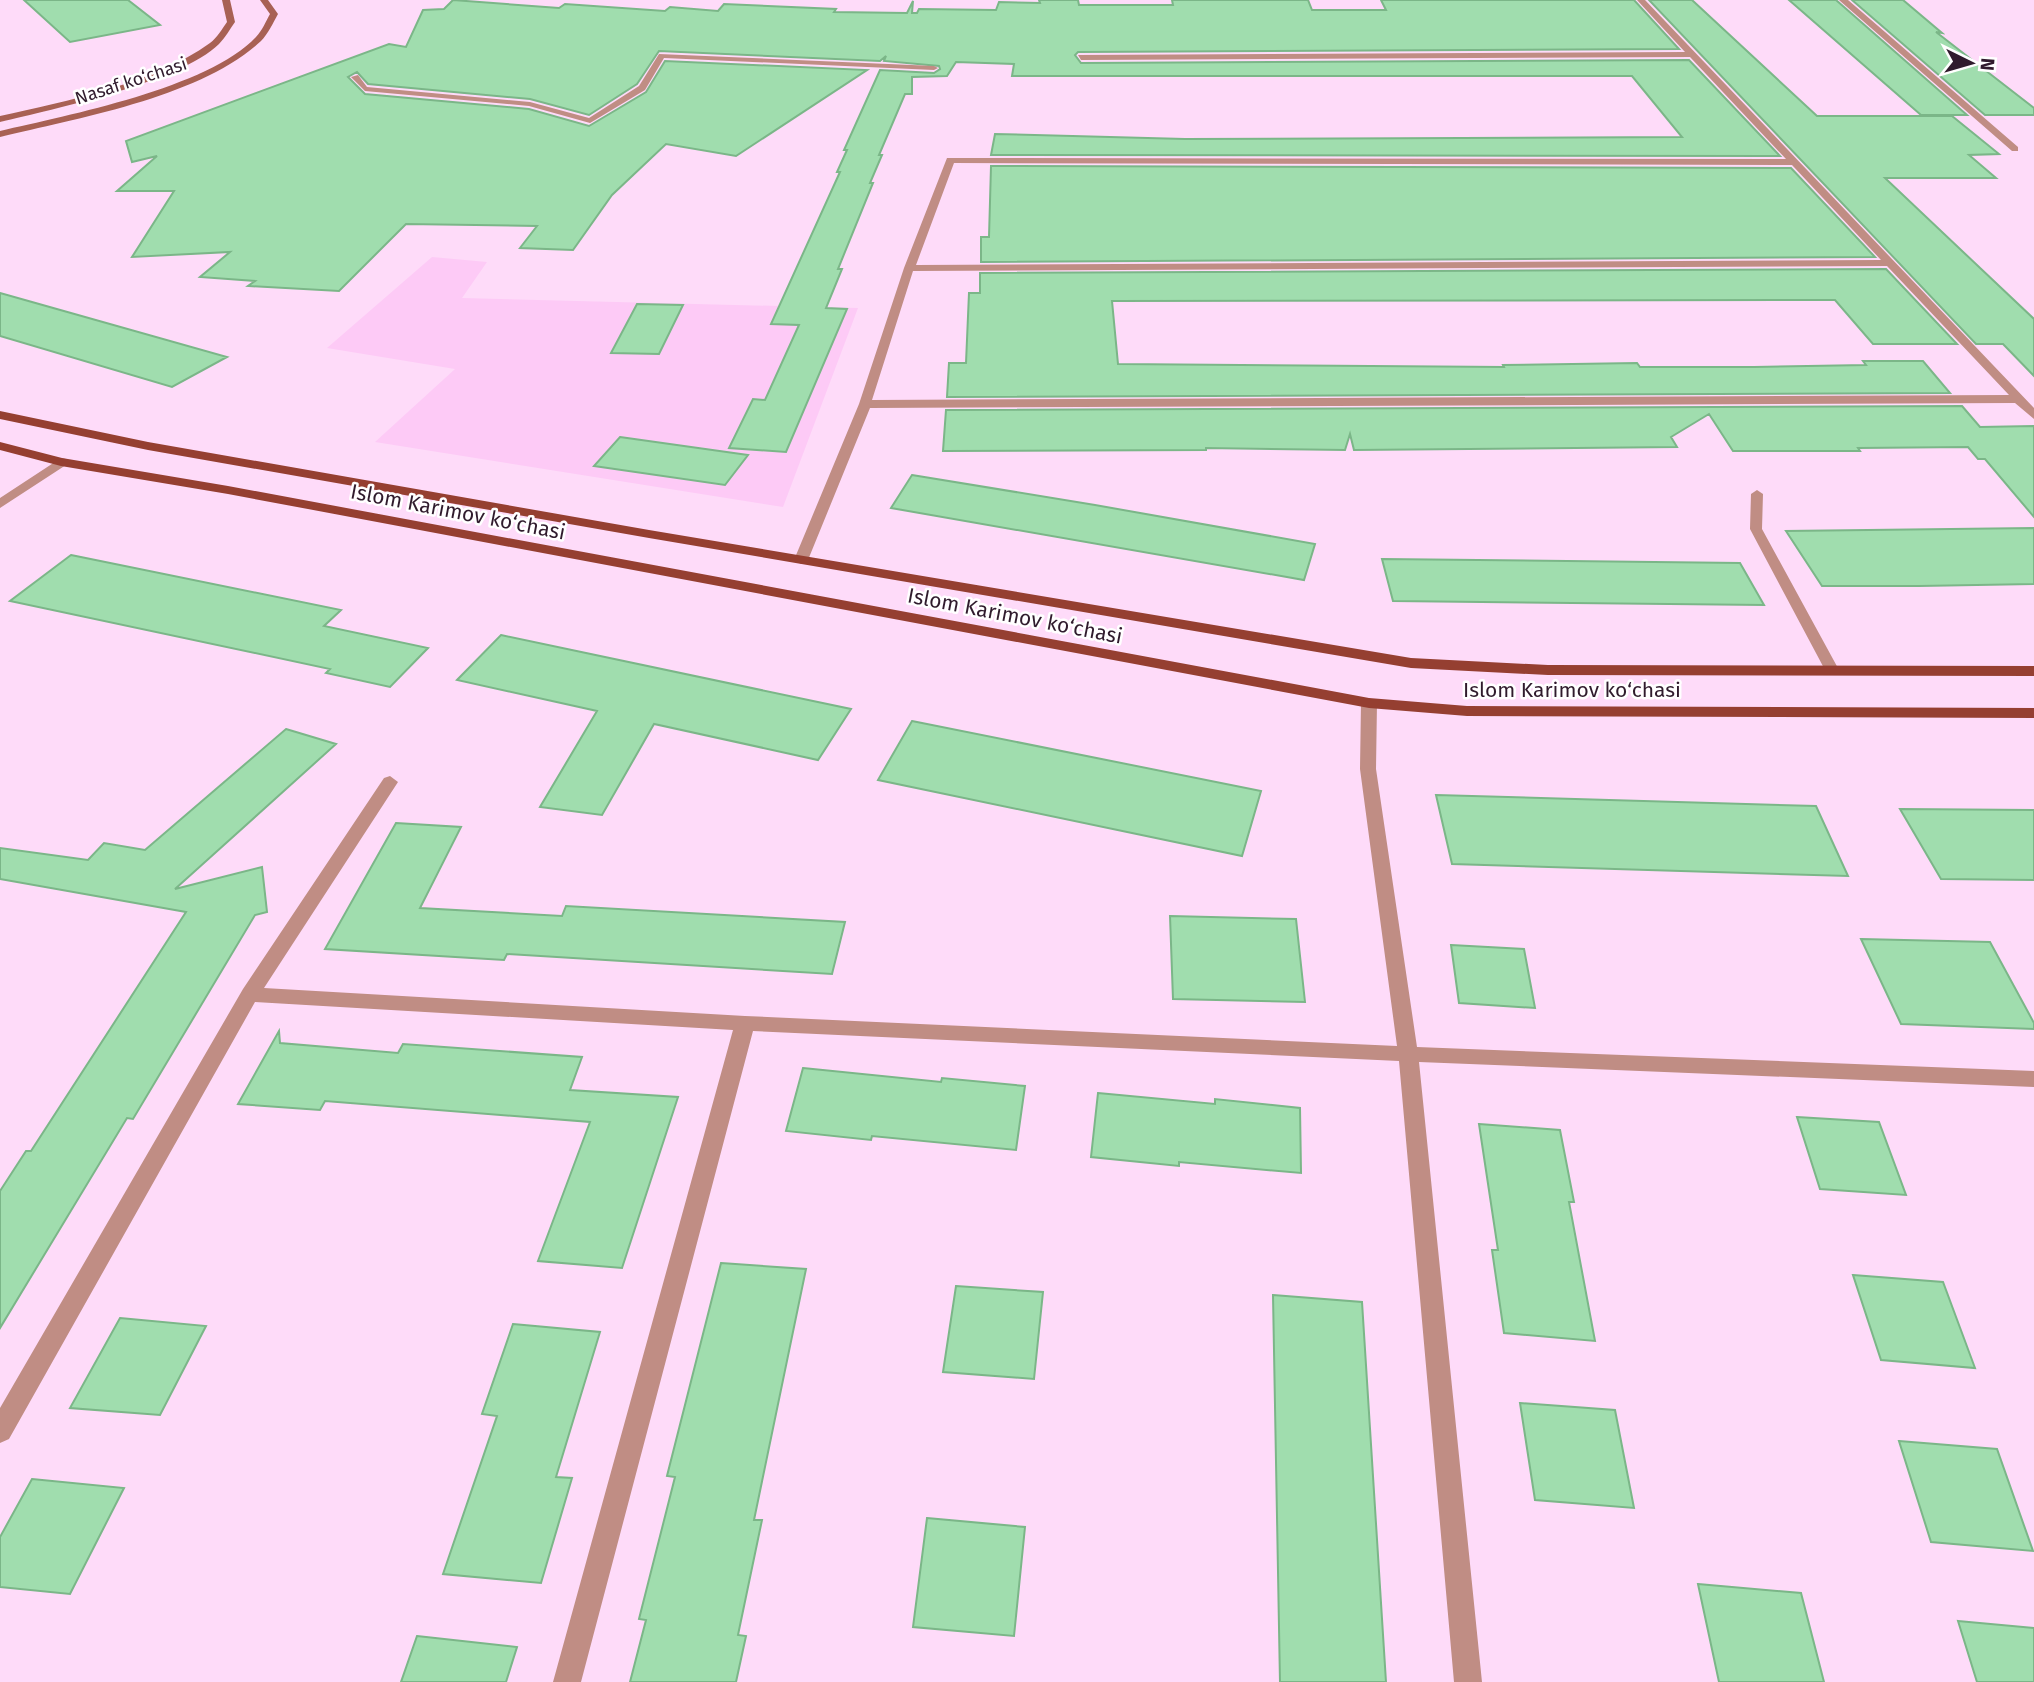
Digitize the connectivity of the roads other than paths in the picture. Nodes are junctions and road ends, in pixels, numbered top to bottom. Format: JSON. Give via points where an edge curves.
{"nodes":[{"id":1,"x":226,"y":0,"type":"edge"},
{"id":2,"x":264,"y":0,"type":"edge"},
{"id":3,"x":1641,"y":0,"type":"edge"},
{"id":4,"x":1843,"y":0,"type":"edge"},
{"id":5,"x":1690,"y":54,"type":"junction"},
{"id":6,"x":1081,"y":57,"type":"dead end"},
{"id":7,"x":934,"y":68,"type":"dead end"},
{"id":8,"x":355,"y":77,"type":"dead end"},
{"id":9,"x":0,"y":119,"type":"edge"},
{"id":10,"x":0,"y":134,"type":"edge"},
{"id":11,"x":2015,"y":149,"type":"dead end"},
{"id":12,"x":1796,"y":162,"type":"junction"},
{"id":13,"x":1889,"y":263,"type":"junction"},
{"id":14,"x":909,"y":268,"type":"junction"},
{"id":15,"x":2017,"y":399,"type":"junction"},
{"id":16,"x":865,"y":404,"type":"junction"},
{"id":17,"x":0,"y":415,"type":"edge"},
{"id":18,"x":2034,"y":415,"type":"edge"},
{"id":19,"x":0,"y":446,"type":"edge"},
{"id":20,"x":61,"y":462,"type":"junction"},
{"id":21,"x":1757,"y":494,"type":"dead end"},
{"id":22,"x":0,"y":504,"type":"edge"},
{"id":23,"x":801,"y":560,"type":"junction"},
{"id":24,"x":1832,"y":670,"type":"junction"},
{"id":25,"x":2034,"y":671,"type":"edge"},
{"id":26,"x":1369,"y":704,"type":"junction"},
{"id":27,"x":2034,"y":713,"type":"edge"},
{"id":28,"x":390,"y":782,"type":"dead end"},
{"id":29,"x":250,"y":994,"type":"junction"},
{"id":30,"x":745,"y":1023,"type":"junction"},
{"id":31,"x":1408,"y":1054,"type":"junction"},
{"id":32,"x":2034,"y":1079,"type":"edge"},
{"id":33,"x":0,"y":1431,"type":"edge"},
{"id":34,"x":567,"y":1682,"type":"edge"},
{"id":35,"x":1468,"y":1682,"type":"edge"}],
"edges":[{"from":1,"to":9,"type":"main road","name":"Nasaf ko‘chasi","via":[[233,19],[227,32],[191,59],[139,82]]},
{"from":2,"to":10,"type":"main road","name":"Nasaf ko‘chasi","via":[[274,14],[266,33],[213,70],[147,96]]},
{"from":3,"to":5,"type":"street"},
{"from":4,"to":11,"type":"street"},
{"from":5,"to":6,"type":"street"},
{"from":5,"to":12,"type":"street"},
{"from":7,"to":8,"type":"lane","via":[[662,56],[642,88],[590,121],[530,104],[365,89]]},
{"from":12,"to":13,"type":"street"},
{"from":12,"to":14,"type":"street","via":[[950,160]]},
{"from":13,"to":14,"type":"street"},
{"from":13,"to":15,"type":"street"},
{"from":14,"to":16,"type":"street"},
{"from":15,"to":16,"type":"street"},
{"from":15,"to":18,"type":"street"},
{"from":16,"to":23,"type":"street"},
{"from":17,"to":23,"type":"main road","name":"Islom Karimov ko‘chasi","via":[[81,434]]},
{"from":19,"to":20,"type":"main road","name":"Islom Karimov ko‘chasi"},
{"from":20,"to":22,"type":"street"},
{"from":20,"to":26,"type":"main road","name":"Islom Karimov ko‘chasi"},
{"from":21,"to":24,"type":"lane","via":[[1756,529]]},
{"from":23,"to":24,"type":"main road","name":"Islom Karimov ko‘chasi","via":[[1411,663],[1548,670]]},
{"from":24,"to":25,"type":"main road","name":"Islom Karimov ko‘chasi"},
{"from":26,"to":27,"type":"main road","name":"Islom Karimov ko‘chasi","via":[[1467,711]]},
{"from":26,"to":31,"type":"street","via":[[1368,769]]},
{"from":28,"to":29,"type":"street"},
{"from":29,"to":30,"type":"street"},
{"from":29,"to":33,"type":"street"},
{"from":30,"to":31,"type":"street"},
{"from":30,"to":34,"type":"street"},
{"from":31,"to":32,"type":"street"},
{"from":31,"to":35,"type":"street"}]}
